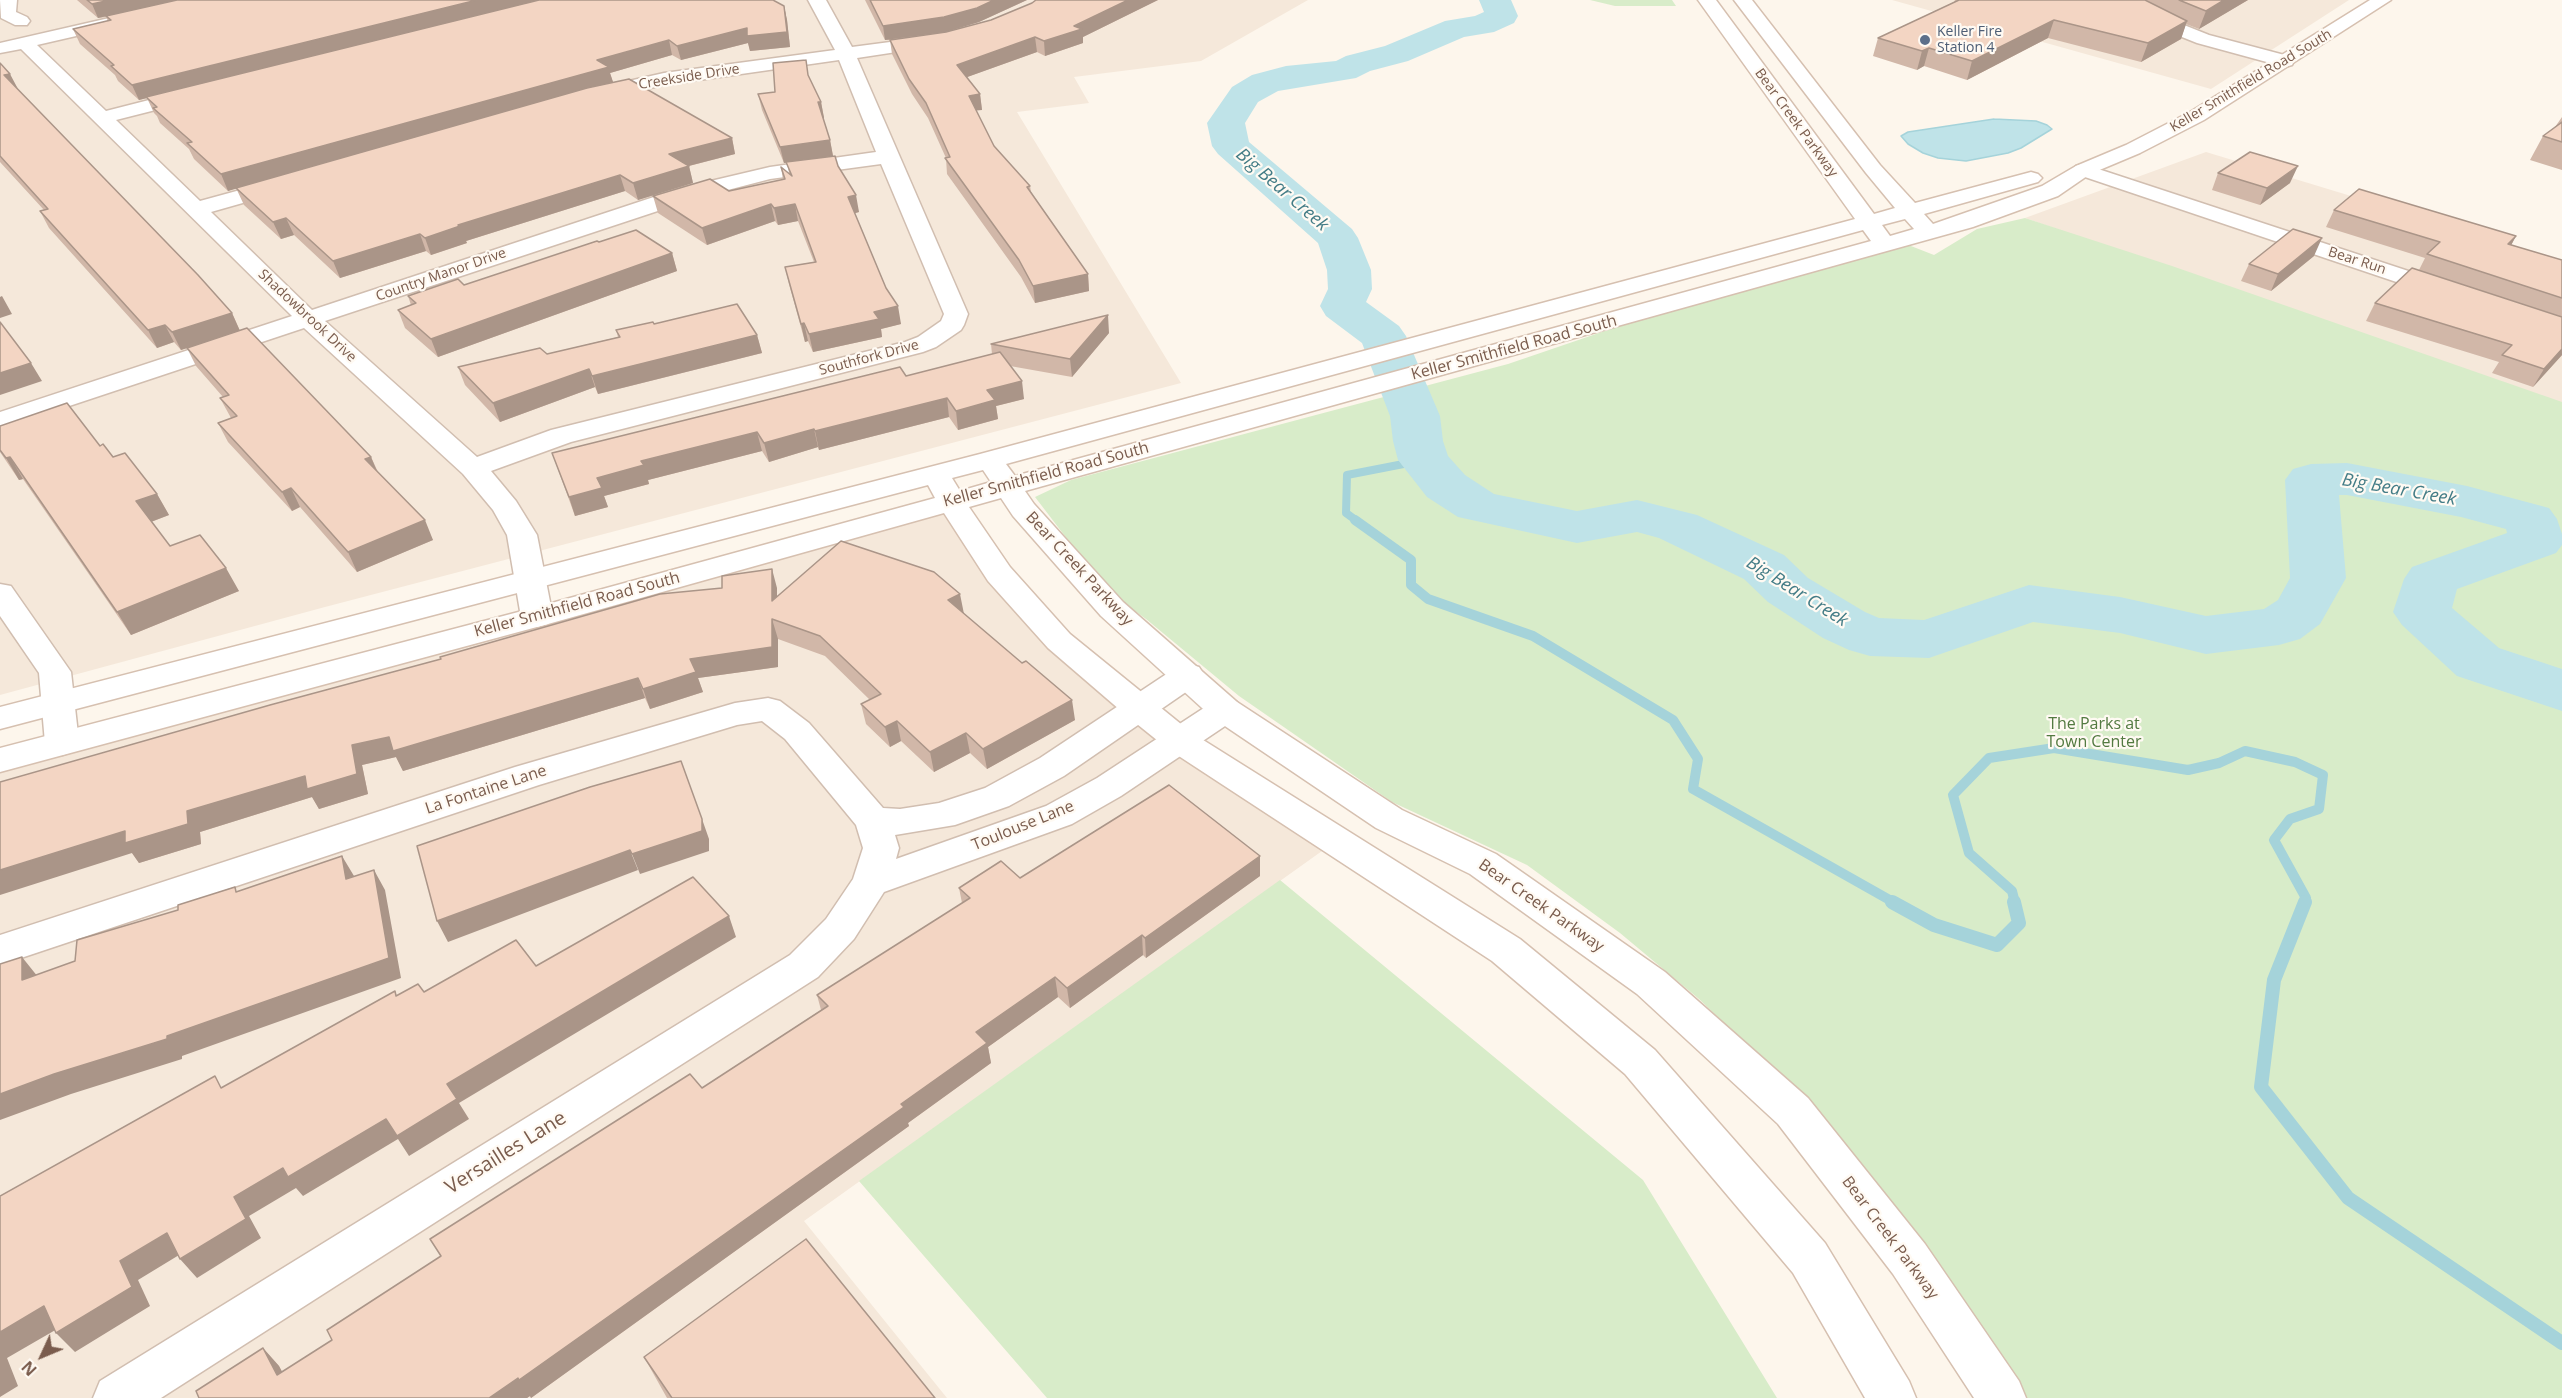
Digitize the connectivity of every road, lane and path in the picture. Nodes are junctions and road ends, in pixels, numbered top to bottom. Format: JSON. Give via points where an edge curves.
{"nodes":[{"id":1,"x":8,"y":0,"type":"edge"},
{"id":2,"x":817,"y":0,"type":"edge"},
{"id":3,"x":1707,"y":0,"type":"edge"},
{"id":4,"x":1743,"y":0,"type":"edge"},
{"id":5,"x":2111,"y":0,"type":"edge"},
{"id":6,"x":2382,"y":0,"type":"edge"},
{"id":7,"x":1755,"y":16,"type":"junction"},
{"id":8,"x":135,"y":17,"type":"edge"},
{"id":9,"x":1720,"y":18,"type":"junction"},
{"id":10,"x":23,"y":32,"type":"junction"},
{"id":11,"x":956,"y":37,"type":"edge"},
{"id":12,"x":0,"y":48,"type":"edge"},
{"id":13,"x":846,"y":54,"type":"junction"},
{"id":14,"x":2285,"y":61,"type":"junction"},
{"id":15,"x":215,"y":89,"type":"edge"},
{"id":16,"x":1813,"y":91,"type":"junction"},
{"id":17,"x":1775,"y":93,"type":"junction"},
{"id":18,"x":575,"y":100,"type":"edge"},
{"id":19,"x":101,"y":118,"type":"junction"},
{"id":20,"x":888,"y":157,"type":"junction"},
{"id":21,"x":2083,"y":170,"type":"junction"},
{"id":22,"x":300,"y":179,"type":"edge"},
{"id":23,"x":196,"y":209,"type":"junction"},
{"id":24,"x":1911,"y":212,"type":"junction"},
{"id":25,"x":1869,"y":223,"type":"junction"},
{"id":26,"x":1929,"y":232,"type":"junction"},
{"id":27,"x":1885,"y":245,"type":"junction"},
{"id":28,"x":2461,"y":296,"type":"edge"},
{"id":29,"x":309,"y":320,"type":"junction"},
{"id":30,"x":0,"y":421,"type":"edge"},
{"id":31,"x":990,"y":460,"type":"junction"},
{"id":32,"x":473,"y":468,"type":"junction"},
{"id":33,"x":1007,"y":486,"type":"junction"},
{"id":34,"x":944,"y":487,"type":"junction"},
{"id":35,"x":531,"y":579,"type":"junction"},
{"id":36,"x":0,"y":593,"type":"edge"},
{"id":37,"x":537,"y":617,"type":"junction"},
{"id":38,"x":1188,"y":675,"type":"junction"},
{"id":39,"x":59,"y":702,"type":"junction"},
{"id":40,"x":1139,"y":708,"type":"junction"},
{"id":41,"x":1225,"y":710,"type":"junction"},
{"id":42,"x":0,"y":718,"type":"edge"},
{"id":43,"x":1180,"y":741,"type":"junction"},
{"id":44,"x":62,"y":743,"type":"junction"},
{"id":45,"x":0,"y":760,"type":"edge"},
{"id":46,"x":873,"y":821,"type":"junction"},
{"id":47,"x":871,"y":882,"type":"junction"},
{"id":48,"x":0,"y":950,"type":"edge"},
{"id":49,"x":117,"y":1398,"type":"edge"},
{"id":50,"x":1892,"y":1398,"type":"edge"},
{"id":51,"x":2002,"y":1398,"type":"edge"}],
"edges":[{"from":1,"to":10,"type":"main road","name":"Shadowbrook Drive","via":[[7,14]]},
{"from":2,"to":13,"type":"main road","name":"Southfork Drive"},
{"from":3,"to":9,"type":"main road","name":"Bear Creek Parkway"},
{"from":4,"to":7,"type":"main road","name":"Bear Creek Parkway"},
{"from":5,"to":14,"type":"main road","via":[[2203,39]]},
{"from":6,"to":14,"type":"main road","name":"Keller Smithfield Road South"},
{"from":7,"to":9,"type":"main road"},
{"from":7,"to":16,"type":"main road","name":"Bear Creek Parkway"},
{"from":8,"to":10,"type":"main road"},
{"from":9,"to":17,"type":"main road","name":"Bear Creek Parkway"},
{"from":10,"to":12,"type":"main road"},
{"from":10,"to":19,"type":"main road","name":"Shadowbrook Drive"},
{"from":11,"to":13,"type":"main road","name":"Creekside Drive"},
{"from":13,"to":18,"type":"main road","name":"Creekside Drive","via":[[664,79]]},
{"from":13,"to":20,"type":"main road","name":"Southfork Drive"},
{"from":14,"to":21,"type":"main road","name":"Keller Smithfield Road South","via":[[2197,116]]},
{"from":15,"to":19,"type":"main road"},
{"from":16,"to":17,"type":"main road"},
{"from":16,"to":24,"type":"main road","name":"Bear Creek Parkway"},
{"from":17,"to":25,"type":"main road","name":"Bear Creek Parkway"},
{"from":19,"to":23,"type":"main road","name":"Shadowbrook Drive"},
{"from":20,"to":29,"type":"main road","name":"Country Manor Drive","via":[[770,174],[689,192]]},
{"from":20,"to":32,"type":"main road","name":"Southfork Drive","via":[[956,314],[952,325],[939,335],[914,347],[561,436]]},
{"from":21,"to":24,"type":"main road","name":"Keller Smithfield Road South","via":[[2023,179]]},
{"from":21,"to":26,"type":"main road","name":"Keller Smithfield Road South","via":[[2050,191]]},
{"from":21,"to":28,"type":"main road","name":"Bear Run"},
{"from":22,"to":23,"type":"main road"},
{"from":23,"to":29,"type":"main road","name":"Shadowbrook Drive"},
{"from":24,"to":25,"type":"main road","name":"Keller Smithfield Road South"},
{"from":24,"to":26,"type":"main road","name":"Bear Creek Parkway"},
{"from":25,"to":27,"type":"main road","name":"Bear Creek Parkway"},
{"from":25,"to":31,"type":"main road","name":"Keller Smithfield Road South"},
{"from":26,"to":27,"type":"main road","name":"Keller Smithfield Road South"},
{"from":27,"to":33,"type":"main road","name":"Keller Smithfield Road South"},
{"from":29,"to":30,"type":"main road","name":"Country Manor Drive"},
{"from":29,"to":32,"type":"main road","name":"Shadowbrook Drive"},
{"from":31,"to":33,"type":"main road","name":"Bear Creek Parkway"},
{"from":31,"to":34,"type":"main road","name":"Keller Smithfield Road South"},
{"from":32,"to":35,"type":"main road","name":"Shadowbrook Drive","via":[[506,507],[522,535]]},
{"from":33,"to":34,"type":"main road","name":"Keller Smithfield Road South"},
{"from":33,"to":38,"type":"main road","name":"Bear Creek Parkway","via":[[1023,510],[1112,609]]},
{"from":34,"to":35,"type":"main road","name":"Keller Smithfield Road South"},
{"from":34,"to":37,"type":"main road","name":"Keller Smithfield Road South"},
{"from":34,"to":40,"type":"main road","via":[[999,574],[1059,641]]},
{"from":35,"to":37,"type":"main road","name":"Shadowbrook Drive"},
{"from":35,"to":39,"type":"main road","name":"Keller Smithfield Road South"},
{"from":36,"to":39,"type":"main road","via":[[55,672]]},
{"from":37,"to":44,"type":"main road","name":"Keller Smithfield Road South"},
{"from":38,"to":40,"type":"main road"},
{"from":38,"to":41,"type":"main road","name":"Bear Creek Parkway"},
{"from":39,"to":42,"type":"main road","name":"Keller Smithfield Road South"},
{"from":39,"to":44,"type":"main road"},
{"from":40,"to":43,"type":"main road"},
{"from":40,"to":46,"type":"main road","via":[[1052,767],[997,797],[942,816]]},
{"from":41,"to":43,"type":"main road","name":"Toulouse Lane"},
{"from":41,"to":51,"type":"main road","name":"Bear Creek Parkway","via":[[1389,819],[1484,864],[1651,983],[1793,1111],[1909,1259]]},
{"from":43,"to":47,"type":"main road","name":"Toulouse Lane","via":[[1059,815]]},
{"from":43,"to":50,"type":"main road","via":[[1506,950],[1640,1062],[1809,1258]]},
{"from":44,"to":45,"type":"main road","name":"Keller Smithfield Road South"},
{"from":46,"to":47,"type":"main road","name":"La Fontaine Lane","via":[[881,848]]},
{"from":46,"to":48,"type":"main road","name":"La Fontaine Lane","via":[[797,731],[768,709],[735,714],[527,776]]},
{"from":47,"to":49,"type":"main road","name":"Versailles Lane","via":[[840,929],[804,966]]}]}
